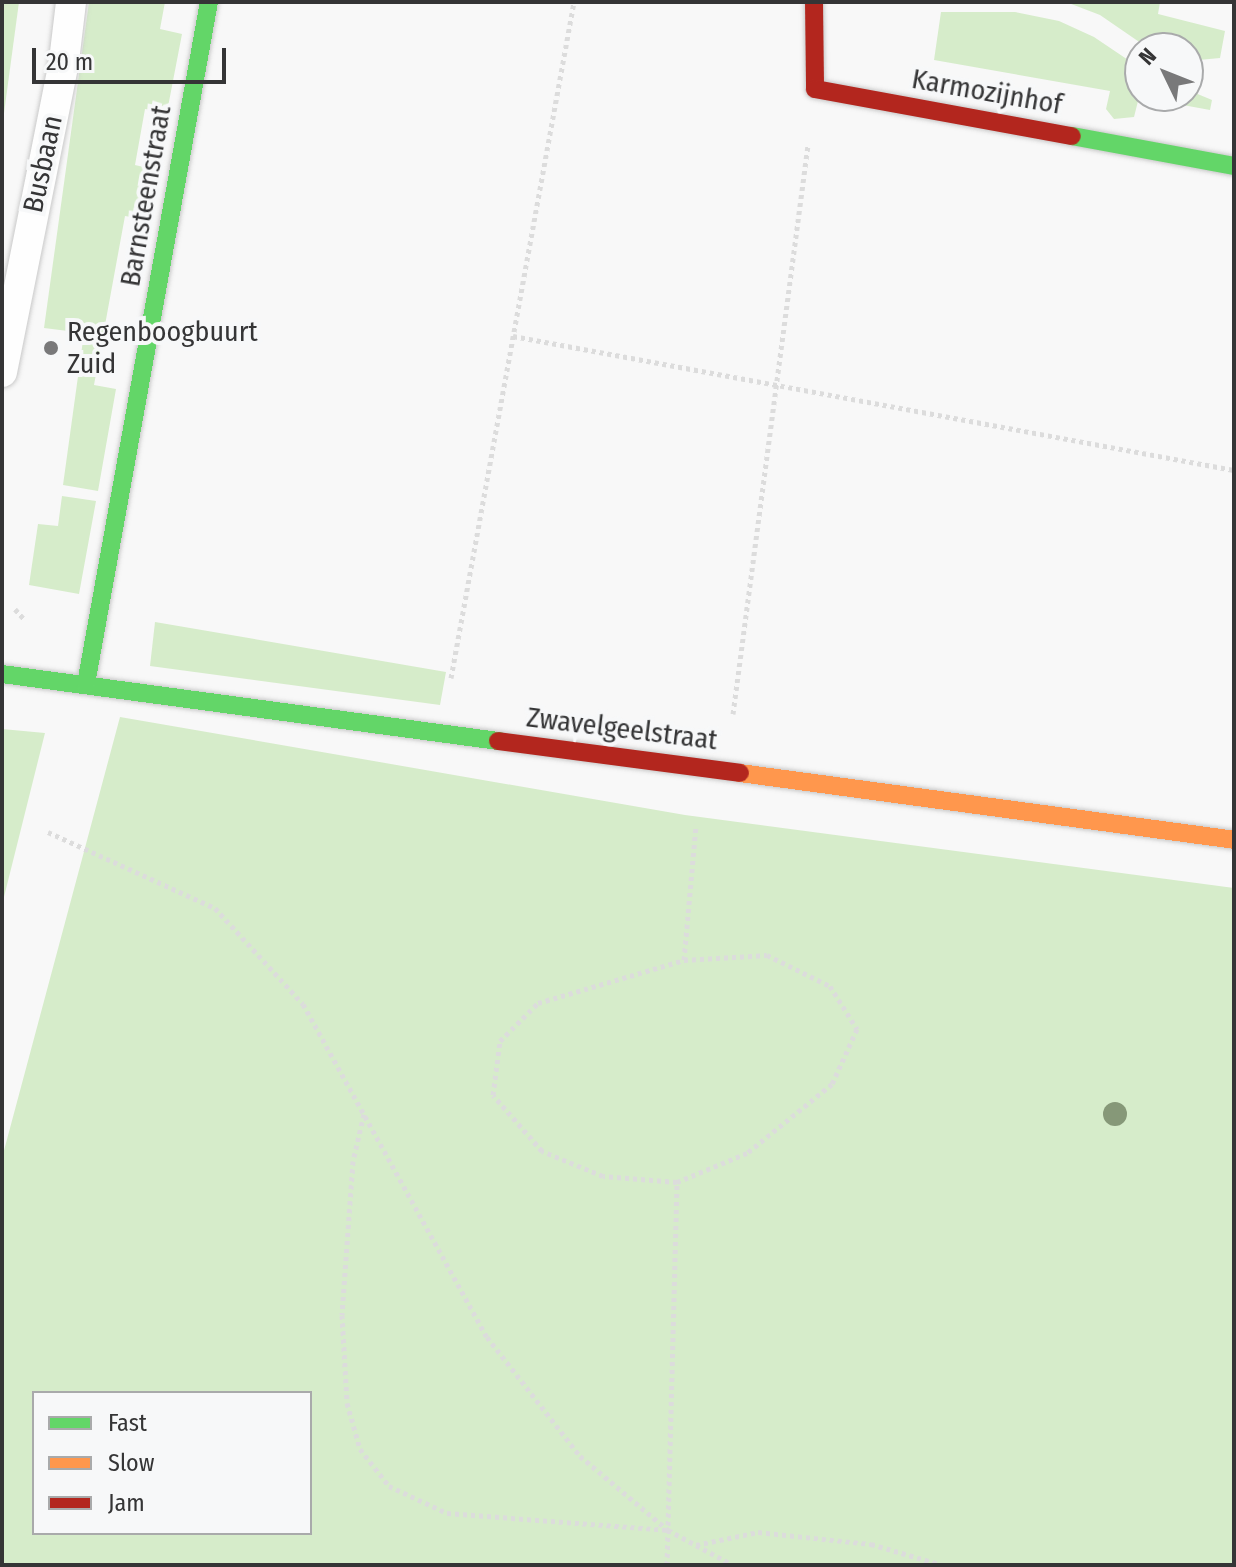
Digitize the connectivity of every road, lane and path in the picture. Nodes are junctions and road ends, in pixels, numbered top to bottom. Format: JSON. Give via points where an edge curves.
{"nodes":[{"id":1,"x":71,"y":2,"type":"edge"},
{"id":2,"x":209,"y":2,"type":"edge"},
{"id":3,"x":574,"y":2,"type":"edge"},
{"id":4,"x":814,"y":2,"type":"edge"},
{"id":5,"x":815,"y":89,"type":"junction"},
{"id":6,"x":1234,"y":166,"type":"edge"},
{"id":7,"x":513,"y":336,"type":"junction"},
{"id":8,"x":2,"y":372,"type":"edge"},
{"id":9,"x":778,"y":385,"type":"junction"},
{"id":10,"x":1234,"y":470,"type":"edge"},
{"id":11,"x":2,"y":674,"type":"edge"},
{"id":12,"x":86,"y":684,"type":"junction"},
{"id":13,"x":440,"y":734,"type":"junction"},
{"id":14,"x":702,"y":770,"type":"junction"},
{"id":15,"x":725,"y":771,"type":"junction"},
{"id":16,"x":48,"y":832,"type":"dead end"},
{"id":17,"x":1234,"y":840,"type":"edge"},
{"id":18,"x":684,"y":960,"type":"junction"},
{"id":19,"x":364,"y":1113,"type":"junction"},
{"id":20,"x":677,"y":1182,"type":"junction"},
{"id":21,"x":668,"y":1530,"type":"junction"},
{"id":22,"x":695,"y":1545,"type":"junction"},
{"id":23,"x":667,"y":1565,"type":"edge"},
{"id":24,"x":733,"y":1565,"type":"edge"},
{"id":25,"x":942,"y":1565,"type":"edge"}],
"edges":[{"from":1,"to":8,"type":"lane","name":"Busbaan"},
{"from":2,"to":12,"type":"street","name":"Barnsteenstraat"},
{"from":3,"to":7,"type":"path"},
{"from":4,"to":5,"type":"street"},
{"from":5,"to":6,"type":"street","name":"Karmozijnhof"},
{"from":5,"to":9,"type":"path"},
{"from":7,"to":9,"type":"path"},
{"from":7,"to":13,"type":"path"},
{"from":9,"to":10,"type":"path"},
{"from":9,"to":15,"type":"path"},
{"from":11,"to":12,"type":"street","name":"Zwavelgeelstraat"},
{"from":12,"to":13,"type":"street","name":"Zwavelgeelstraat"},
{"from":13,"to":14,"type":"street","name":"Zwavelgeelstraat"},
{"from":14,"to":15,"type":"street","name":"Zwavelgeelstraat"},
{"from":14,"to":18,"type":"path"},
{"from":15,"to":17,"type":"street","name":"Zwavelgeelstraat"},
{"from":16,"to":19,"type":"path","via":[[215,908],[303,1004]]},
{"from":18,"to":20,"type":"path","via":[[767,955],[830,986],[857,1029],[832,1084],[747,1153]]},
{"from":18,"to":20,"type":"path","via":[[538,1003],[500,1041],[493,1095],[542,1151],[603,1176]]},
{"from":19,"to":21,"type":"path","via":[[487,1337],[580,1456]]},
{"from":19,"to":21,"type":"path","via":[[353,1161],[342,1315],[347,1403],[360,1449],[389,1486],[447,1513]]},
{"from":20,"to":21,"type":"path"},
{"from":21,"to":22,"type":"path"},
{"from":21,"to":23,"type":"path"},
{"from":22,"to":24,"type":"path"},
{"from":22,"to":25,"type":"path","via":[[758,1532],[871,1544]]}]}
